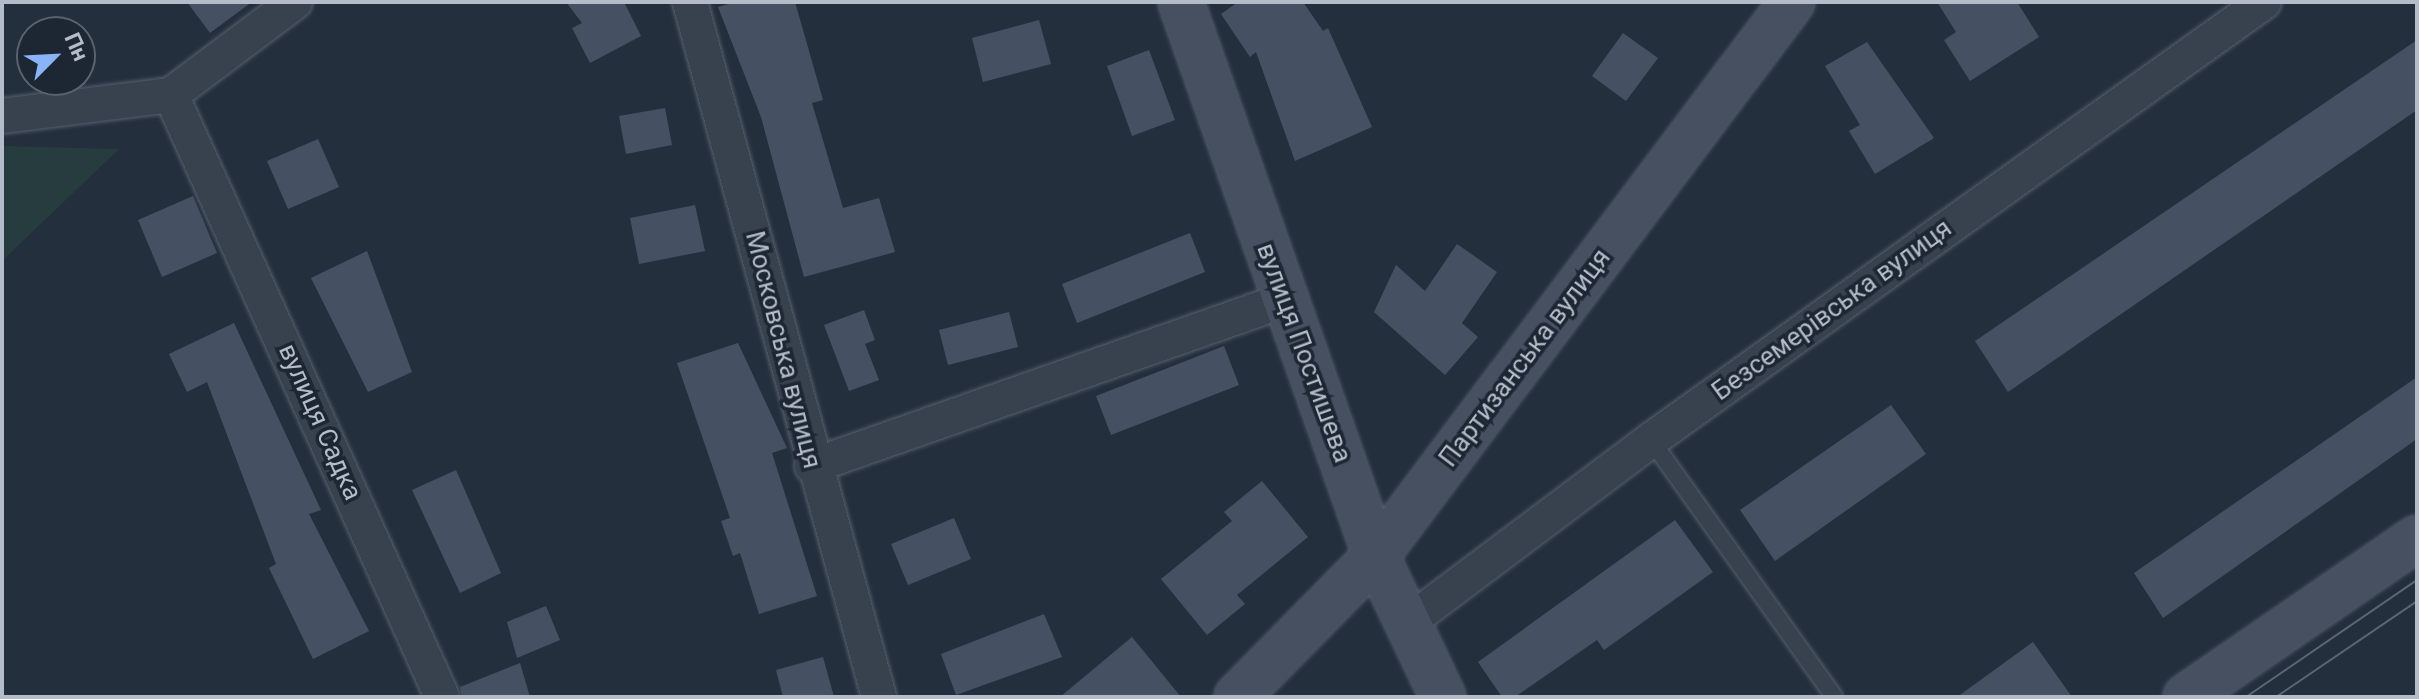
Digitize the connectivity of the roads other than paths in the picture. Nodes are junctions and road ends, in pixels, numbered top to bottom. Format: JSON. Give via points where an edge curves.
{"nodes":[{"id":1,"x":295,"y":2,"type":"edge"},
{"id":2,"x":690,"y":2,"type":"edge"},
{"id":3,"x":1792,"y":2,"type":"edge"},
{"id":4,"x":2264,"y":2,"type":"edge"},
{"id":5,"x":1183,"y":3,"type":"edge"},
{"id":6,"x":171,"y":95,"type":"junction"},
{"id":7,"x":2,"y":116,"type":"edge"},
{"id":8,"x":1285,"y":300,"type":"junction"},
{"id":9,"x":1651,"y":440,"type":"junction"},
{"id":10,"x":812,"y":466,"type":"junction"},
{"id":11,"x":2417,"y":538,"type":"edge"},
{"id":12,"x":1376,"y":556,"type":"junction"},
{"id":13,"x":1406,"y":624,"type":"junction"},
{"id":14,"x":442,"y":697,"type":"edge"},
{"id":15,"x":879,"y":697,"type":"edge"},
{"id":16,"x":1237,"y":697,"type":"edge"},
{"id":17,"x":1443,"y":697,"type":"edge"},
{"id":18,"x":1834,"y":697,"type":"edge"},
{"id":19,"x":2186,"y":697,"type":"edge"}],
"edges":[{"from":1,"to":6,"type":"street"},
{"from":2,"to":10,"type":"street","name":"Московська вулиця"},
{"from":3,"to":12,"type":"street","name":"Партизанська вулиця"},
{"from":4,"to":9,"type":"street","name":"Безсемерівська вулиця"},
{"from":5,"to":8,"type":"street","name":"вулиця Постишева"},
{"from":6,"to":7,"type":"street"},
{"from":6,"to":14,"type":"street","name":"вулиця Садка"},
{"from":8,"to":10,"type":"street"},
{"from":8,"to":12,"type":"street","name":"вулиця Постишева"},
{"from":9,"to":13,"type":"street","name":"Безсемерівська вулиця"},
{"from":9,"to":18,"type":"lane"},
{"from":10,"to":15,"type":"street","name":"Московська вулиця"},
{"from":11,"to":19,"type":"street"},
{"from":12,"to":13,"type":"street","name":"вулиця Постишева"},
{"from":12,"to":16,"type":"street","name":"Партизанська вулиця"},
{"from":13,"to":17,"type":"street","name":"вулиця Постишева"}]}
